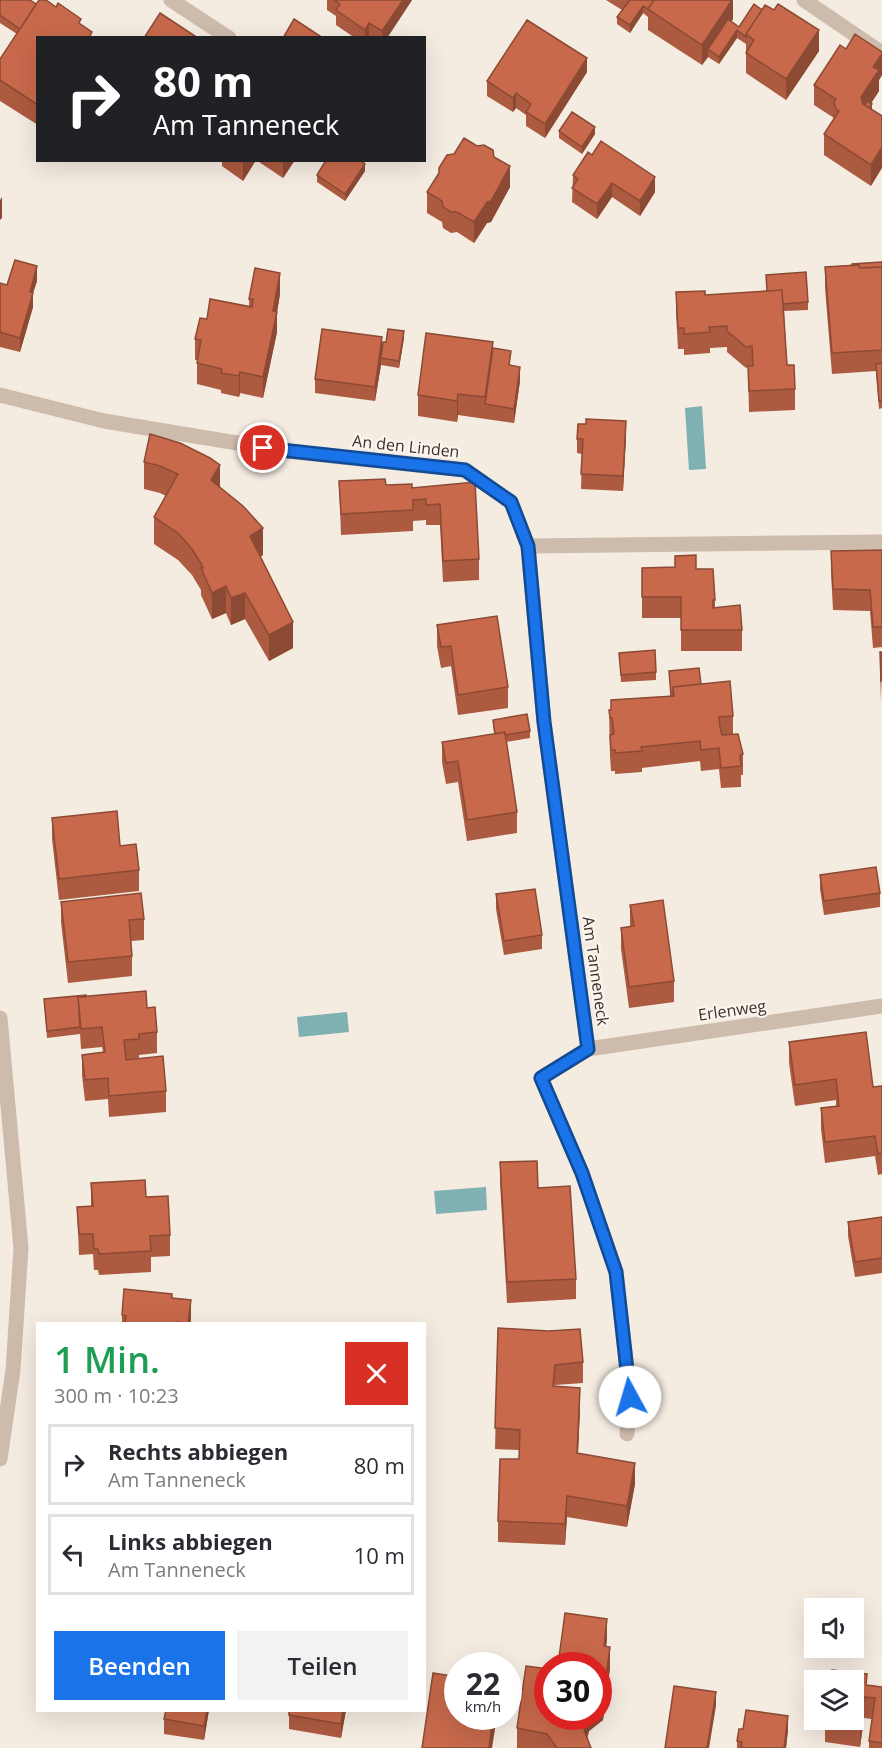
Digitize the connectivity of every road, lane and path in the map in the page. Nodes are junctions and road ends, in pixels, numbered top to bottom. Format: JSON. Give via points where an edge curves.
{"nodes":[{"id":1,"x":171,"y":0,"type":"edge"},
{"id":2,"x":804,"y":0,"type":"edge"},
{"id":3,"x":226,"y":36,"type":"edge"},
{"id":4,"x":882,"y":53,"type":"edge"},
{"id":5,"x":0,"y":395,"type":"edge"},
{"id":6,"x":882,"y":542,"type":"edge"},
{"id":7,"x":528,"y":546,"type":"junction"},
{"id":8,"x":882,"y":1006,"type":"edge"},
{"id":9,"x":0,"y":1018,"type":"edge"},
{"id":10,"x":588,"y":1049,"type":"junction"},
{"id":11,"x":627,"y":1434,"type":"dead end"},
{"id":12,"x":0,"y":1459,"type":"edge"}],
"edges":[{"from":1,"to":3,"type":"street"},
{"from":2,"to":4,"type":"street"},
{"from":5,"to":7,"type":"street","name":"An den Linden","via":[[104,421],[285,452],[465,470],[511,502]]},
{"from":6,"to":7,"type":"street"},
{"from":7,"to":10,"type":"street","name":"Am Tanneneck","via":[[544,722]]},
{"from":8,"to":10,"type":"street","name":"Erlenweg"},
{"from":9,"to":12,"type":"street","via":[[21,1248],[13,1370]]},
{"from":10,"to":11,"type":"street","name":"Am Tanneneck","via":[[541,1078],[582,1173],[616,1272],[630,1397]]}]}
